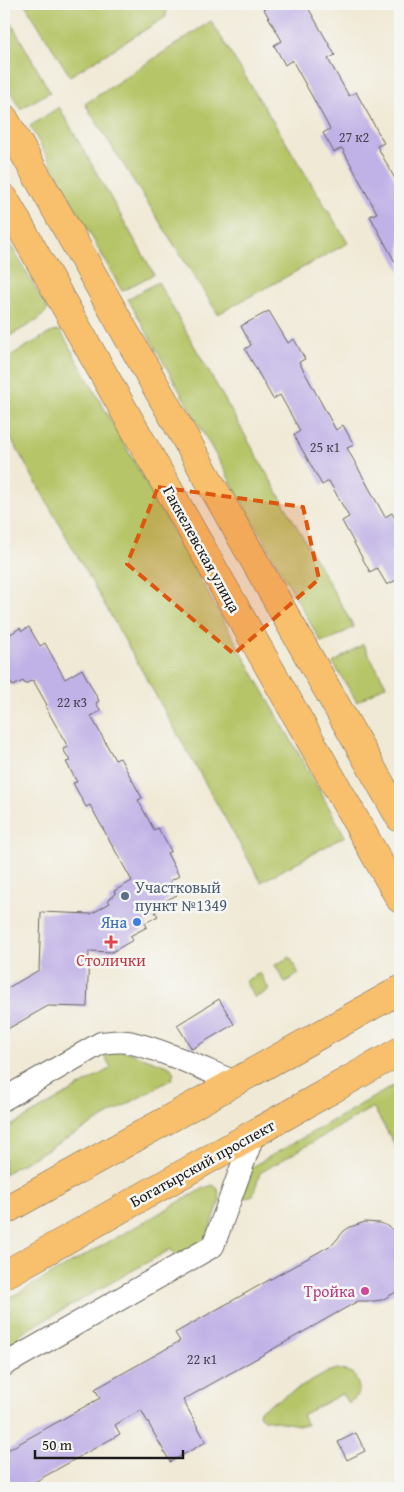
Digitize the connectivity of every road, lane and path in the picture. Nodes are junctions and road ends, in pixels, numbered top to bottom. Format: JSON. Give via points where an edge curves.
{"nodes":[{"id":1,"x":4,"y":118,"type":"edge"},
{"id":2,"x":4,"y":198,"type":"edge"},
{"id":3,"x":400,"y":818,"type":"edge"},
{"id":4,"x":400,"y":899,"type":"edge"},
{"id":5,"x":400,"y":990,"type":"edge"},
{"id":6,"x":400,"y":1052,"type":"edge"},
{"id":7,"x":235,"y":1082,"type":"junction"},
{"id":8,"x":4,"y":1099,"type":"edge"},
{"id":9,"x":254,"y":1134,"type":"junction"},
{"id":10,"x":4,"y":1211,"type":"edge"},
{"id":11,"x":4,"y":1275,"type":"edge"},
{"id":12,"x":4,"y":1365,"type":"edge"}],
"edges":[{"from":1,"to":3,"type":"main road"},
{"from":2,"to":4,"type":"main road","name":"Гаккелевская улица"},
{"from":5,"to":7,"type":"main road"},
{"from":6,"to":9,"type":"main road","name":"Богатырский проспект"},
{"from":7,"to":8,"type":"street","via":[[132,1042],[116,1041],[101,1043]]},
{"from":7,"to":10,"type":"main road"},
{"from":9,"to":11,"type":"main road","name":"Богатырский проспект"},
{"from":9,"to":12,"type":"street","via":[[213,1246]]}]}
